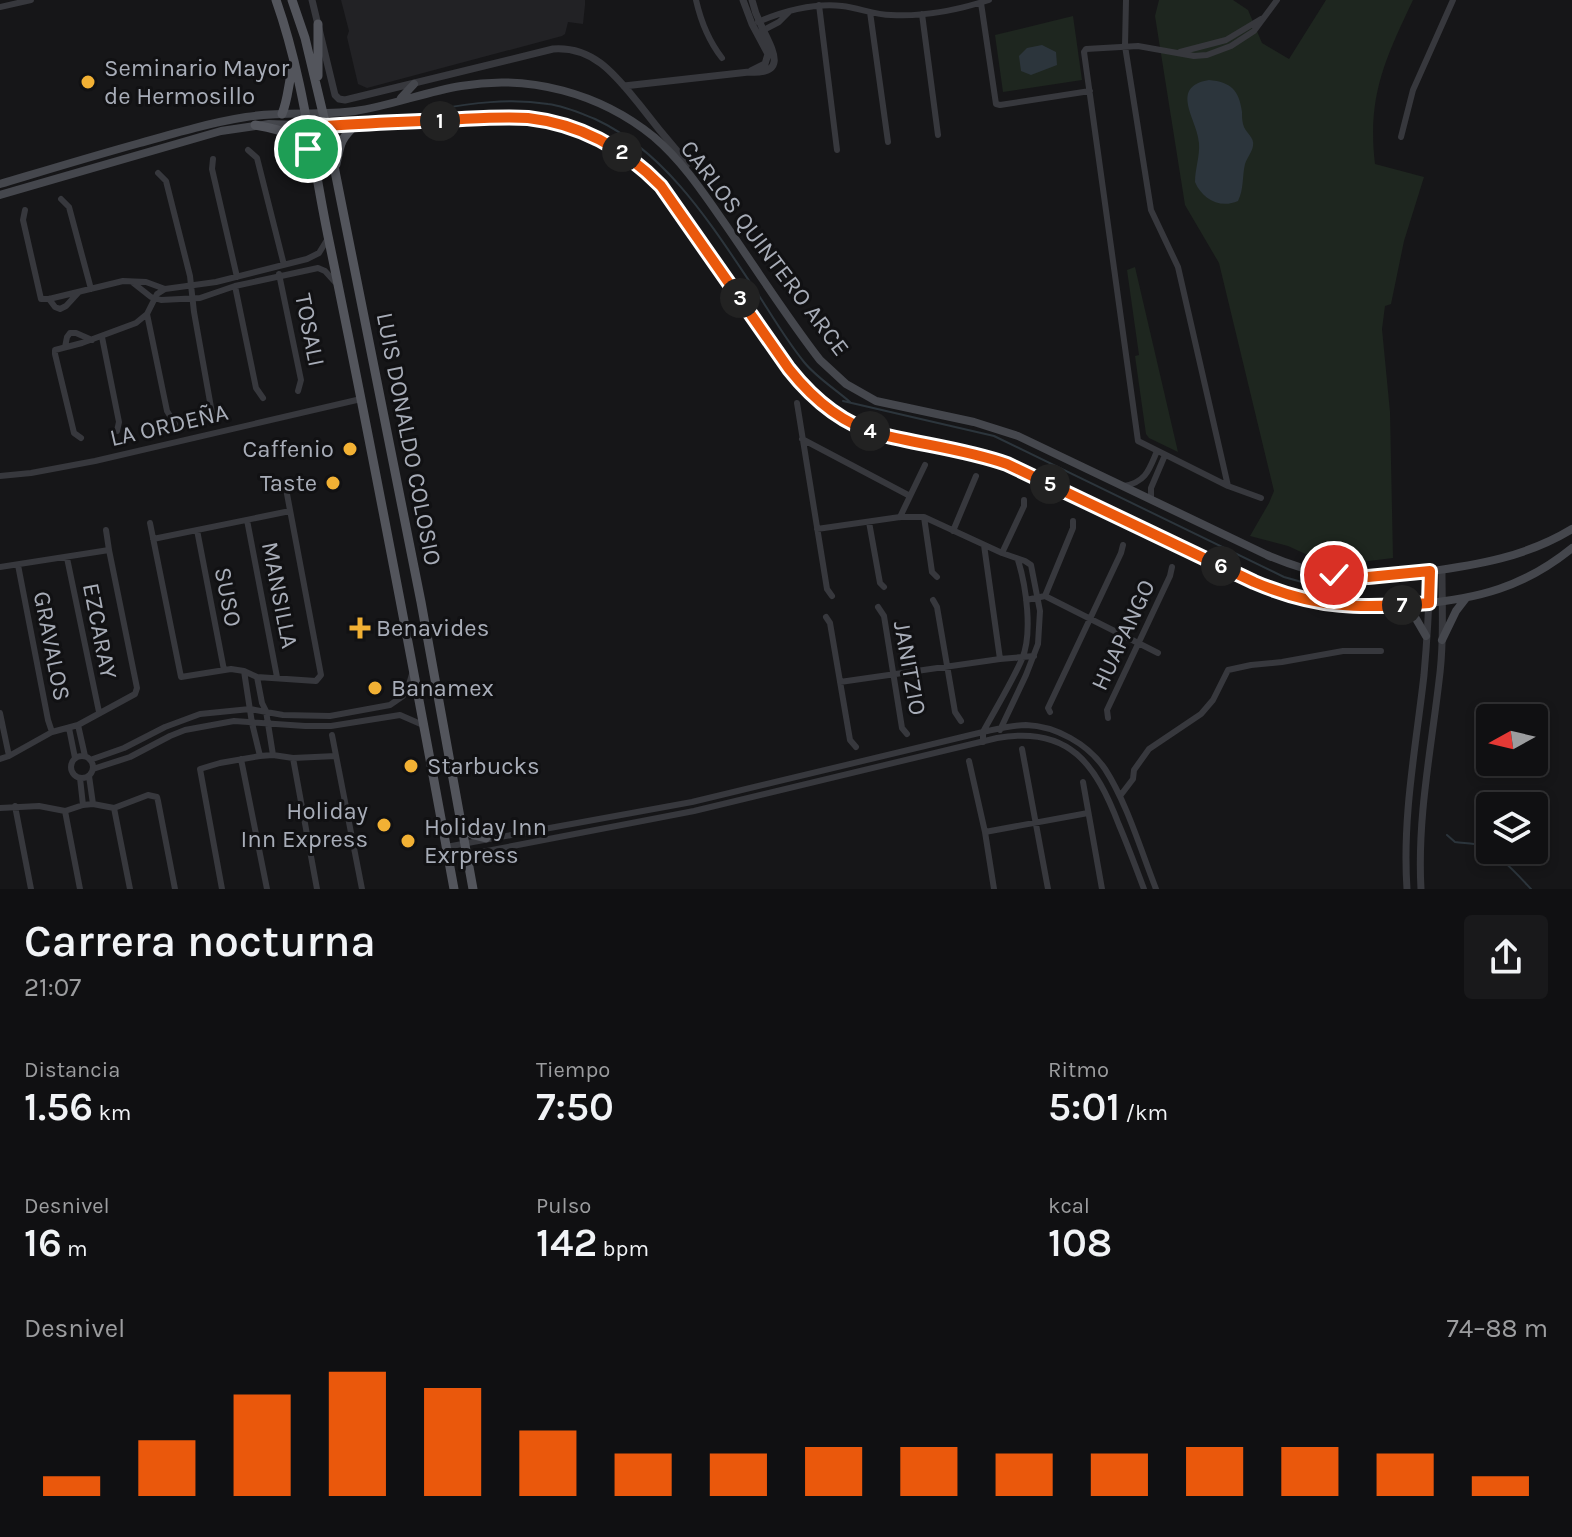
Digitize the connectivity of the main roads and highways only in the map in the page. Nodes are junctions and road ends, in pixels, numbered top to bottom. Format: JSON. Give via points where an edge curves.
{"nodes":[{"id":1,"x":276,"y":0,"type":"edge"},
{"id":2,"x":292,"y":0,"type":"edge"},
{"id":3,"x":318,"y":24,"type":"road end"},
{"id":4,"x":294,"y":64,"type":"junction"},
{"id":5,"x":414,"y":84,"type":"road end"},
{"id":6,"x":318,"y":92,"type":"junction"},
{"id":7,"x":399,"y":100,"type":"junction"},
{"id":8,"x":305,"y":113,"type":"junction"},
{"id":9,"x":323,"y":113,"type":"junction"},
{"id":10,"x":282,"y":114,"type":"junction"},
{"id":11,"x":651,"y":120,"type":"road end"},
{"id":12,"x":307,"y":124,"type":"junction"},
{"id":13,"x":357,"y":124,"type":"junction"},
{"id":14,"x":255,"y":125,"type":"junction"},
{"id":15,"x":637,"y":125,"type":"junction"},
{"id":16,"x":326,"y":126,"type":"junction"},
{"id":17,"x":138,"y":143,"type":"junction"},
{"id":18,"x":99,"y":155,"type":"junction"},
{"id":19,"x":127,"y":159,"type":"junction"},
{"id":20,"x":315,"y":163,"type":"junction"},
{"id":21,"x":335,"y":171,"type":"junction"},
{"id":22,"x":0,"y":184,"type":"edge"},
{"id":23,"x":0,"y":195,"type":"edge"},
{"id":24,"x":351,"y":351,"type":"junction"},
{"id":25,"x":372,"y":352,"type":"junction"},
{"id":26,"x":1572,"y":529,"type":"edge"},
{"id":27,"x":1572,"y":548,"type":"edge"},
{"id":28,"x":398,"y":583,"type":"junction"},
{"id":29,"x":1466,"y":598,"type":"junction"},
{"id":30,"x":421,"y":602,"type":"junction"},
{"id":31,"x":1392,"y":606,"type":"junction"},
{"id":32,"x":1426,"y":636,"type":"road end"},
{"id":33,"x":1442,"y":640,"type":"road end"},
{"id":34,"x":462,"y":828,"type":"junction"},
{"id":35,"x":486,"y":838,"type":"road end"},
{"id":36,"x":454,"y":889,"type":"edge"},
{"id":37,"x":473,"y":889,"type":"edge"}],
"edges":[{"from":1,"to":4,"type":"main road","name":"LUIS DONALDO COLOSIO"},
{"from":2,"to":6,"type":"main road","name":"LUIS DONALDO COLOSIO"},
{"from":3,"to":6,"type":"main road"},
{"from":4,"to":8,"type":"main road","name":"LUIS DONALDO COLOSIO"},
{"from":4,"to":10,"type":"main road"},
{"from":5,"to":7,"type":"main road"},
{"from":6,"to":9,"type":"main road","name":"LUIS DONALDO COLOSIO"},
{"from":7,"to":9,"type":"main road","name":"CARLOS QUINTERO ARCE"},
{"from":7,"to":15,"type":"main road","name":"CARLOS QUINTERO ARCE","via":[[482,83],[534,84],[583,97]]},
{"from":8,"to":9,"type":"main road","name":"CARLOS QUINTERO ARCE"},
{"from":8,"to":10,"type":"main road","name":"CARLOS QUINTERO ARCE"},
{"from":8,"to":12,"type":"main road","name":"LUIS DONALDO COLOSIO"},
{"from":9,"to":16,"type":"main road","name":"LUIS DONALDO COLOSIO"},
{"from":10,"to":17,"type":"main road","name":"CARLOS QUINTERO ARCE","via":[[211,123]]},
{"from":11,"to":15,"type":"main road"},
{"from":12,"to":14,"type":"main road","name":"CARLOS QUINTERO ARCE"},
{"from":12,"to":16,"type":"main road","name":"CARLOS QUINTERO ARCE"},
{"from":12,"to":20,"type":"main road","name":"LUIS DONALDO COLOSIO"},
{"from":13,"to":16,"type":"main road","name":"CARLOS QUINTERO ARCE"},
{"from":13,"to":21,"type":"main road","via":[[340,145]]},
{"from":13,"to":31,"type":"main road","name":"CARLOS QUINTERO ARCE","via":[[526,118],[592,135],[629,157],[661,186],[789,369],[840,416],[878,434],[1007,464],[1291,597],[1330,605]]},
{"from":14,"to":19,"type":"main road","name":"CARLOS QUINTERO ARCE"},
{"from":14,"to":20,"type":"main road","via":[[298,138]]},
{"from":15,"to":26,"type":"main road","name":"CARLOS QUINTERO ARCE","via":[[696,181],[828,369],[865,396],[1007,432],[1267,555],[1334,575],[1404,575],[1489,563]]},
{"from":16,"to":21,"type":"main road","name":"LUIS DONALDO COLOSIO"},
{"from":17,"to":18,"type":"main road","name":"CARLOS QUINTERO ARCE"},
{"from":17,"to":19,"type":"main road"},
{"from":18,"to":19,"type":"main road"},
{"from":18,"to":22,"type":"main road","name":"CARLOS QUINTERO ARCE"},
{"from":19,"to":23,"type":"main road","name":"CARLOS QUINTERO ARCE"},
{"from":20,"to":24,"type":"main road","name":"LUIS DONALDO COLOSIO"},
{"from":21,"to":25,"type":"main road","name":"LUIS DONALDO COLOSIO"},
{"from":24,"to":25,"type":"main road","via":[[363,357]]},
{"from":24,"to":28,"type":"main road","name":"LUIS DONALDO COLOSIO"},
{"from":25,"to":30,"type":"main road","name":"LUIS DONALDO COLOSIO"},
{"from":27,"to":29,"type":"main road","name":"CARLOS QUINTERO ARCE","via":[[1512,585]]},
{"from":28,"to":30,"type":"main road","via":[[412,586]]},
{"from":28,"to":36,"type":"main road","name":"LUIS DONALDO COLOSIO"},
{"from":29,"to":31,"type":"main road","name":"CARLOS QUINTERO ARCE"},
{"from":29,"to":33,"type":"main road"},
{"from":30,"to":34,"type":"main road","name":"LUIS DONALDO COLOSIO"},
{"from":31,"to":32,"type":"main road","via":[[1415,617]]},
{"from":34,"to":35,"type":"main road"},
{"from":34,"to":37,"type":"main road","name":"LUIS DONALDO COLOSIO"}]}
